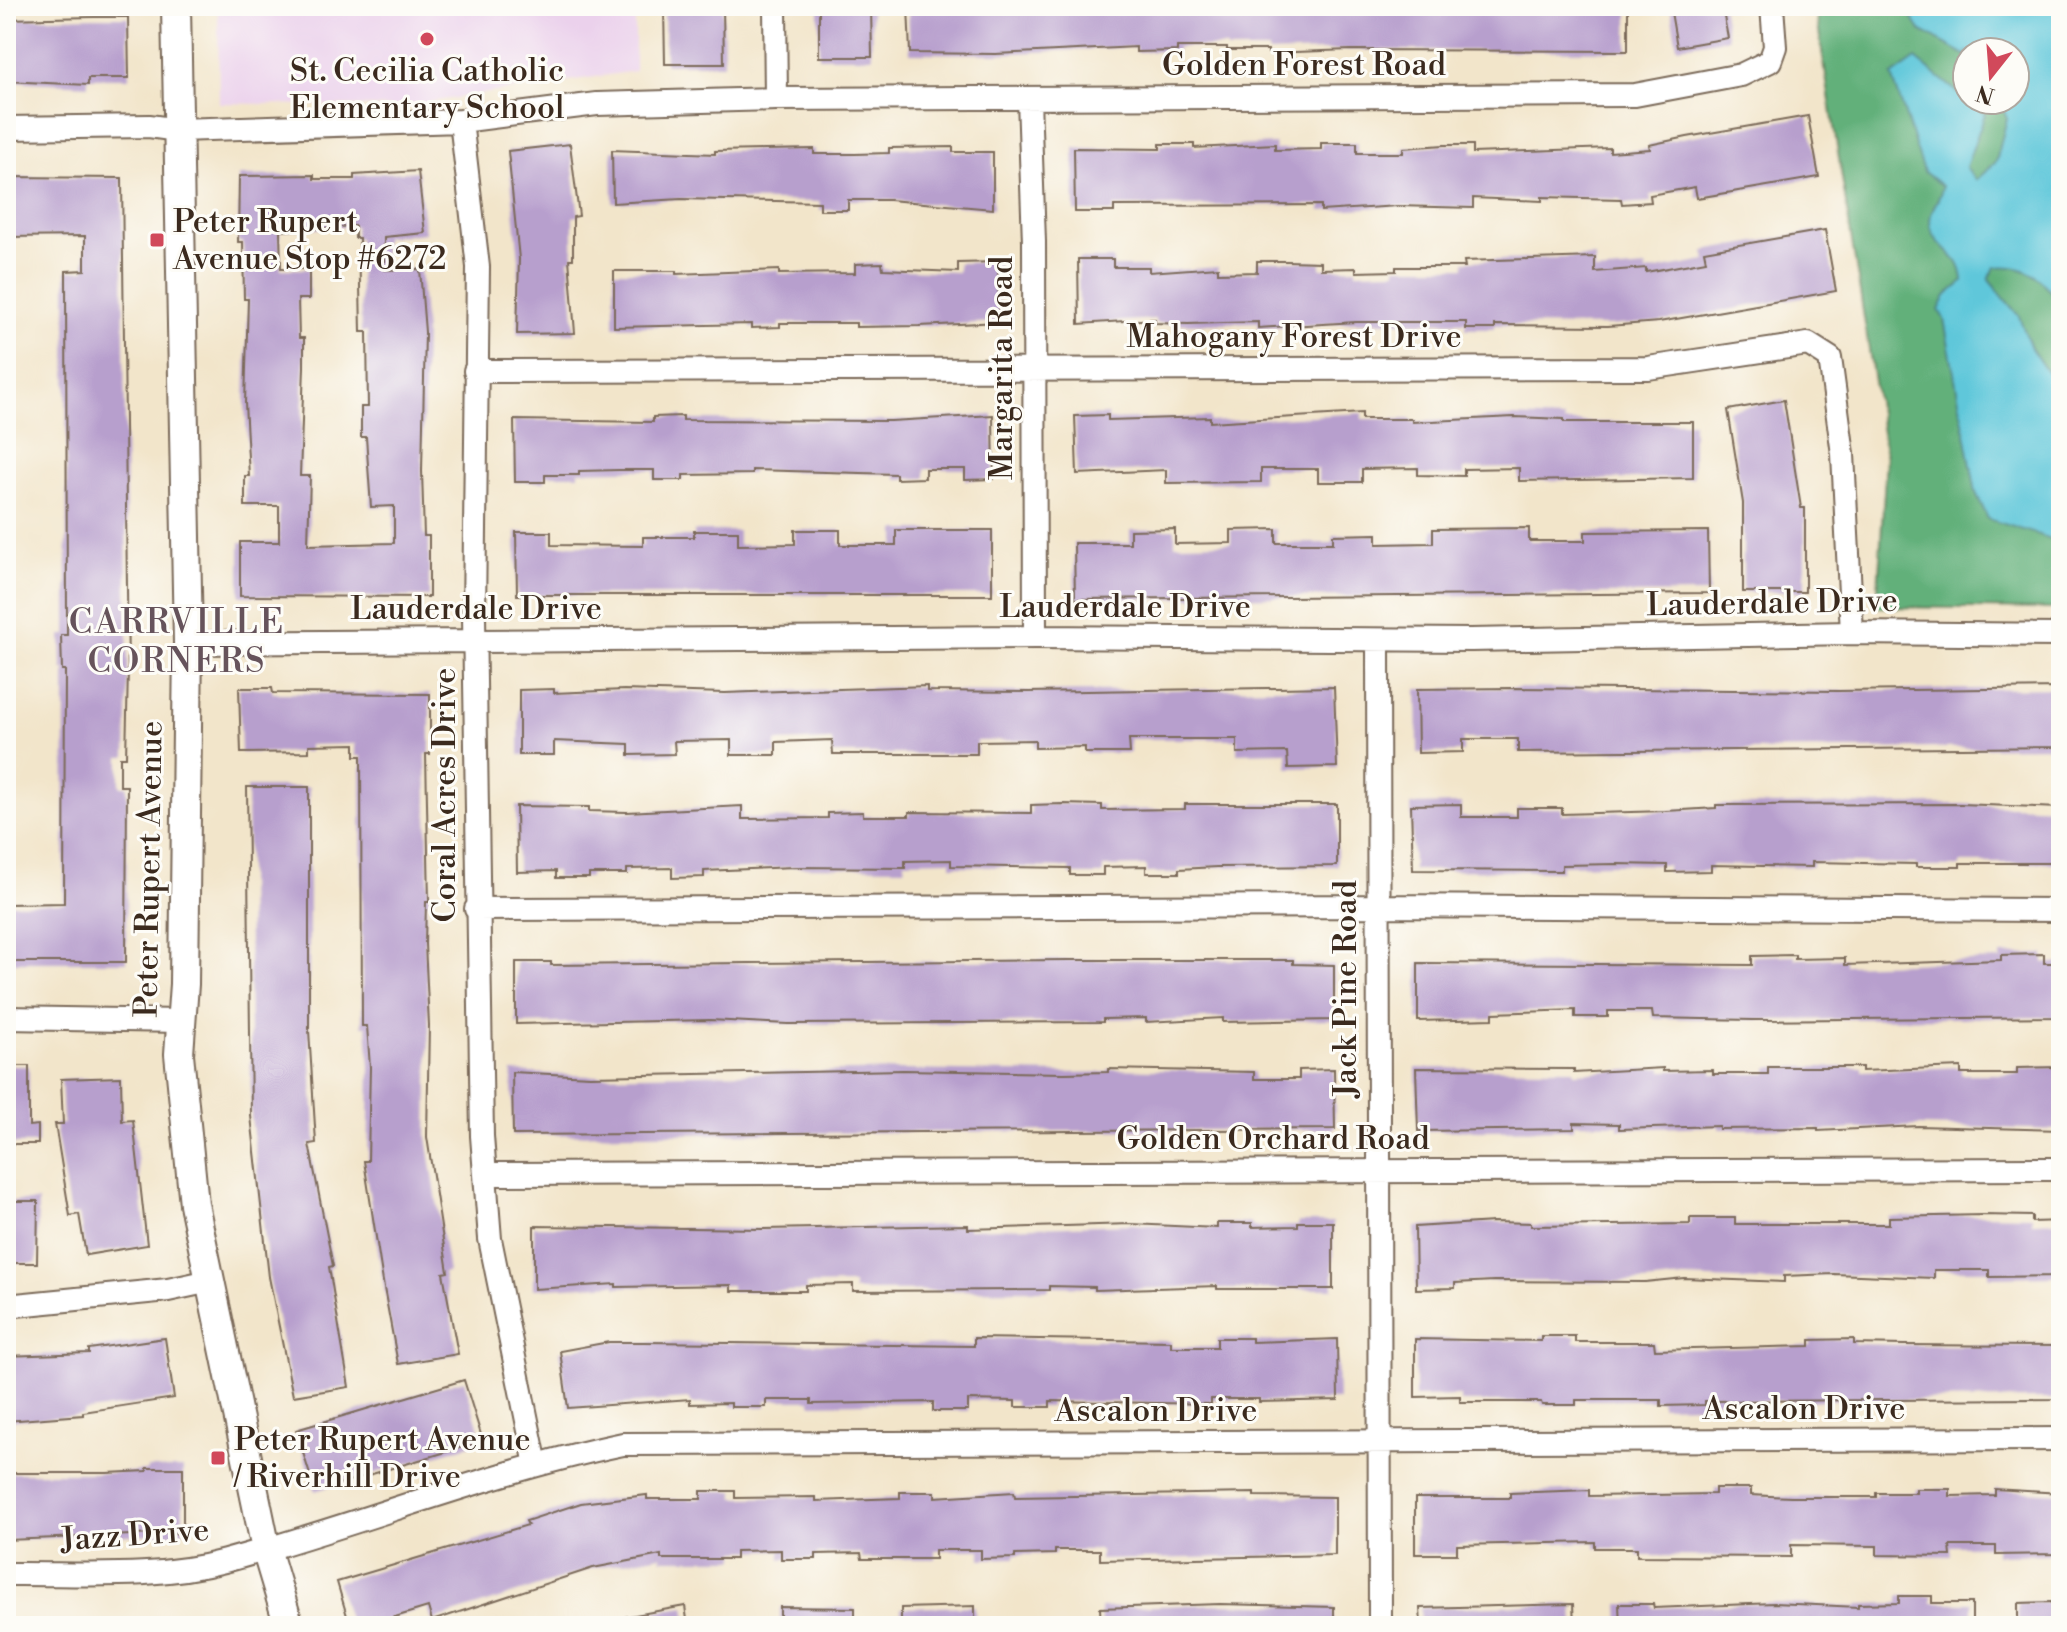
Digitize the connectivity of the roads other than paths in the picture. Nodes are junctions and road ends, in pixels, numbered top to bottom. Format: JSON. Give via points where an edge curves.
{"nodes":[{"id":1,"x":176,"y":6,"type":"edge"},
{"id":2,"x":775,"y":6,"type":"edge"},
{"id":3,"x":1772,"y":6,"type":"edge"},
{"id":4,"x":776,"y":99,"type":"junction"},
{"id":5,"x":1029,"y":99,"type":"junction"},
{"id":6,"x":461,"y":121,"type":"junction"},
{"id":7,"x":6,"y":128,"type":"edge"},
{"id":8,"x":178,"y":130,"type":"junction"},
{"id":9,"x":1033,"y":370,"type":"junction"},
{"id":10,"x":475,"y":371,"type":"junction"},
{"id":11,"x":1852,"y":633,"type":"junction"},
{"id":12,"x":2061,"y":635,"type":"edge"},
{"id":13,"x":1035,"y":637,"type":"junction"},
{"id":14,"x":1378,"y":640,"type":"junction"},
{"id":15,"x":476,"y":641,"type":"junction"},
{"id":16,"x":188,"y":643,"type":"junction"},
{"id":17,"x":1378,"y":906,"type":"junction"},
{"id":18,"x":476,"y":909,"type":"junction"},
{"id":19,"x":2061,"y":910,"type":"edge"},
{"id":20,"x":6,"y":1018,"type":"edge"},
{"id":21,"x":181,"y":1021,"type":"junction"},
{"id":22,"x":2061,"y":1169,"type":"edge"},
{"id":23,"x":1379,"y":1171,"type":"junction"},
{"id":24,"x":486,"y":1174,"type":"junction"},
{"id":25,"x":210,"y":1281,"type":"junction"},
{"id":26,"x":6,"y":1306,"type":"edge"},
{"id":27,"x":2061,"y":1439,"type":"edge"},
{"id":28,"x":1378,"y":1442,"type":"junction"},
{"id":29,"x":536,"y":1465,"type":"junction"},
{"id":30,"x":266,"y":1549,"type":"junction"},
{"id":31,"x":6,"y":1574,"type":"edge"},
{"id":32,"x":289,"y":1626,"type":"edge"},
{"id":33,"x":1380,"y":1626,"type":"edge"}],
"edges":[{"from":1,"to":8,"type":"street","name":"Peter Rupert Avenue"},
{"from":2,"to":4,"type":"street"},
{"from":3,"to":5,"type":"street","name":"Golden Forest Road","via":[[1775,47],[1770,61],[1741,75],[1635,95]]},
{"from":4,"to":5,"type":"street","name":"Golden Forest Road"},
{"from":4,"to":6,"type":"street","name":"Golden Forest Road","via":[[597,104]]},
{"from":5,"to":9,"type":"street","name":"Margarita Road"},
{"from":6,"to":8,"type":"street","name":"Golden Forest Road"},
{"from":6,"to":10,"type":"street","name":"Coral Acres Drive","via":[[478,267]]},
{"from":7,"to":8,"type":"street","name":"Golden Forest Road"},
{"from":8,"to":16,"type":"street","name":"Peter Rupert Avenue"},
{"from":9,"to":10,"type":"street","name":"Mahogany Forest Drive"},
{"from":9,"to":11,"type":"street","name":"Mahogany Forest Drive","via":[[1648,368],[1808,344],[1830,358],[1843,454]]},
{"from":9,"to":13,"type":"street","name":"Margarita Road"},
{"from":10,"to":15,"type":"street","name":"Coral Acres Drive"},
{"from":11,"to":12,"type":"street","name":"Lauderdale Drive"},
{"from":11,"to":14,"type":"street","name":"Lauderdale Drive"},
{"from":13,"to":14,"type":"street","name":"Lauderdale Drive"},
{"from":13,"to":15,"type":"street","name":"Lauderdale Drive"},
{"from":14,"to":17,"type":"street","name":"Jack Pine Road"},
{"from":15,"to":16,"type":"street","name":"Lauderdale Drive"},
{"from":15,"to":18,"type":"street","name":"Coral Acres Drive"},
{"from":16,"to":21,"type":"street","name":"Peter Rupert Avenue"},
{"from":17,"to":18,"type":"street"},
{"from":17,"to":19,"type":"street"},
{"from":17,"to":23,"type":"street","name":"Jack Pine Road"},
{"from":18,"to":24,"type":"street","name":"Coral Acres Drive"},
{"from":20,"to":21,"type":"street"},
{"from":21,"to":25,"type":"street","name":"Peter Rupert Avenue","via":[[184,1130]]},
{"from":22,"to":23,"type":"street","name":"Golden Orchard Road"},
{"from":23,"to":24,"type":"street","name":"Golden Orchard Road"},
{"from":23,"to":28,"type":"street","name":"Jack Pine Road"},
{"from":24,"to":29,"type":"street","name":"Coral Acres Drive","via":[[490,1239]]},
{"from":25,"to":26,"type":"street"},
{"from":25,"to":30,"type":"street","name":"Peter Rupert Avenue"},
{"from":27,"to":28,"type":"street","name":"Ascalon Drive"},
{"from":28,"to":29,"type":"street","name":"Ascalon Drive","via":[[623,1444]]},
{"from":28,"to":33,"type":"street","name":"Jack Pine Road"},
{"from":29,"to":30,"type":"street","name":"Ascalon Drive"},
{"from":30,"to":31,"type":"street","name":"Jazz Drive","via":[[163,1572]]},
{"from":30,"to":32,"type":"street","name":"Peter Rupert Avenue"}]}
